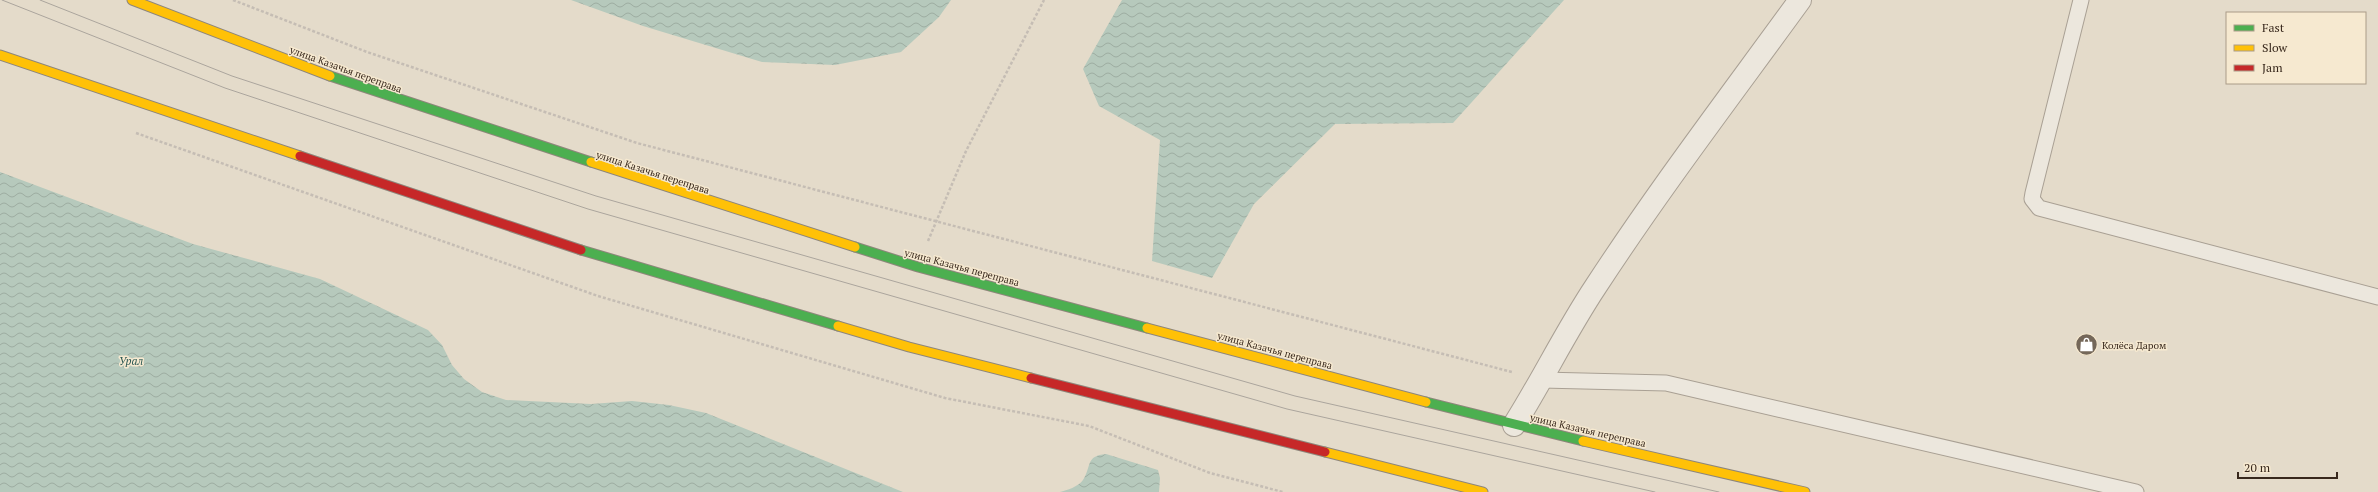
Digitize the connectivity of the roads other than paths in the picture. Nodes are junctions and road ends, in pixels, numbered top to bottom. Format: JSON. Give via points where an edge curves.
{"nodes":[{"id":1,"x":132,"y":0,"type":"edge"},
{"id":2,"x":1800,"y":0,"type":"edge"},
{"id":3,"x":2081,"y":0,"type":"edge"},
{"id":4,"x":0,"y":55,"type":"edge"},
{"id":5,"x":2378,"y":297,"type":"edge"},
{"id":6,"x":1542,"y":380,"type":"junction"},
{"id":7,"x":1514,"y":425,"type":"junction"},
{"id":8,"x":1483,"y":492,"type":"edge"},
{"id":9,"x":1805,"y":492,"type":"edge"},
{"id":10,"x":2136,"y":492,"type":"edge"}],
"edges":[{"from":1,"to":7,"type":"main road","name":"улица Казачья переправа","via":[[344,82],[918,267]]},
{"from":2,"to":6,"type":"street","via":[[1665,185],[1595,288]]},
{"from":3,"to":5,"type":"lane","via":[[2033,193],[2032,199],[2038,208]]},
{"from":4,"to":8,"type":"main road","via":[[570,247],[909,347]]},
{"from":6,"to":7,"type":"street"},
{"from":6,"to":10,"type":"lane","via":[[1666,383]]},
{"from":7,"to":9,"type":"main road","name":"улица Казачья переправа"}]}
